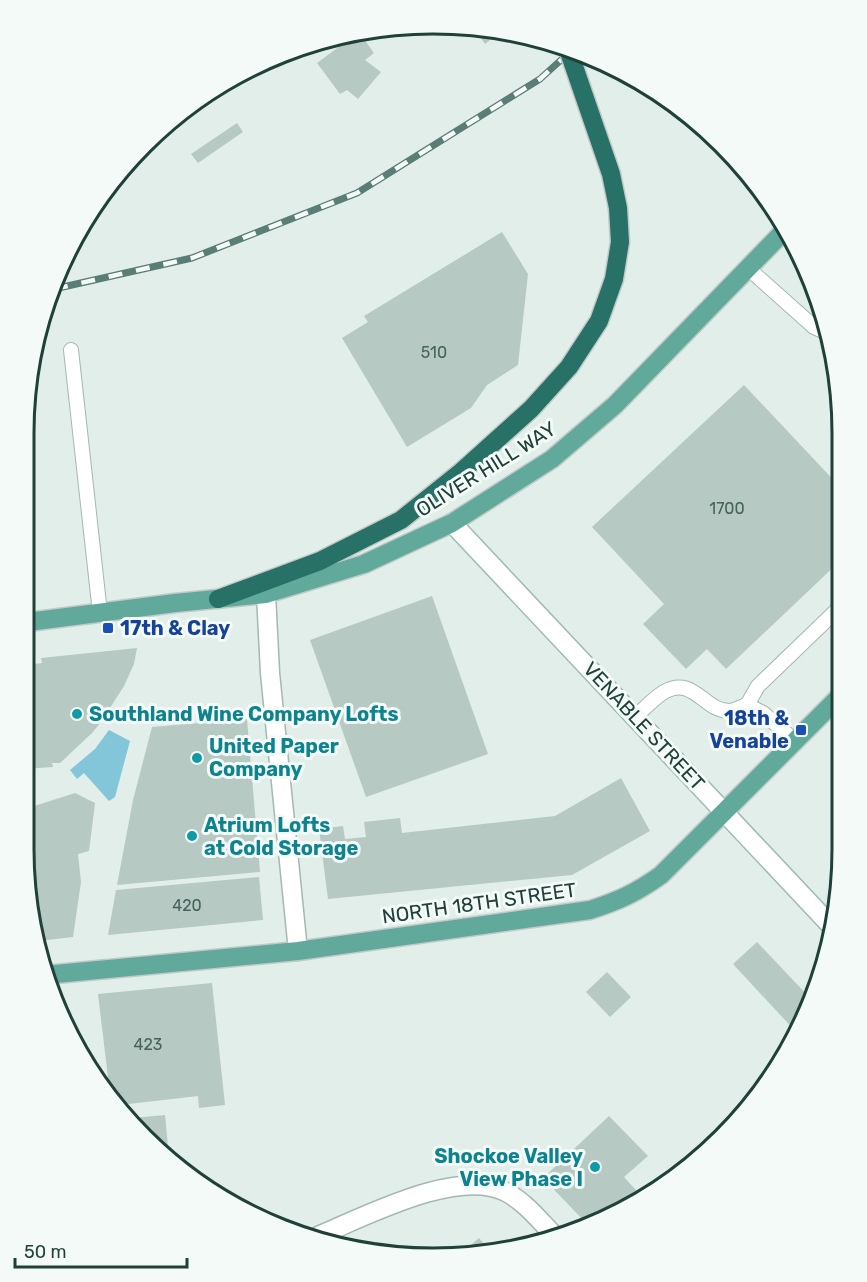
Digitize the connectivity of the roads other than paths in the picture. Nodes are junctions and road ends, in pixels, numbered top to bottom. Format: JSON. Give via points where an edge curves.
{"nodes":[{"id":1,"x":572,"y":60,"type":"edge"},
{"id":2,"x":780,"y":236,"type":"edge"},
{"id":3,"x":749,"y":269,"type":"junction"},
{"id":4,"x":819,"y":329,"type":"edge"},
{"id":5,"x":71,"y":350,"type":"dead end"},
{"id":6,"x":452,"y":523,"type":"junction"},
{"id":7,"x":266,"y":594,"type":"junction"},
{"id":8,"x":218,"y":599,"type":"junction"},
{"id":9,"x":100,"y":613,"type":"junction"},
{"id":10,"x":832,"y":615,"type":"edge"},
{"id":11,"x":34,"y":621,"type":"edge"},
{"id":12,"x":832,"y":704,"type":"edge"},
{"id":13,"x":747,"y":705,"type":"junction"},
{"id":14,"x":635,"y":717,"type":"junction"},
{"id":15,"x":795,"y":741,"type":"junction"},
{"id":16,"x":725,"y":812,"type":"junction"},
{"id":17,"x":826,"y":920,"type":"edge"},
{"id":18,"x":298,"y":951,"type":"junction"},
{"id":19,"x":55,"y":974,"type":"edge"},
{"id":20,"x":549,"y":1230,"type":"edge"},
{"id":21,"x":326,"y":1233,"type":"edge"}],
"edges":[{"from":1,"to":8,"type":"highway","bridge":true,"via":[[610,174],[620,242],[614,279],[599,321],[569,367],[531,410],[401,520],[320,561]]},
{"from":2,"to":3,"type":"main road","name":"OLIVER HILL WAY"},
{"from":3,"to":4,"type":"lane"},
{"from":3,"to":6,"type":"main road","name":"OLIVER HILL WAY","via":[[615,405],[569,445]]},
{"from":5,"to":9,"type":"lane"},
{"from":6,"to":7,"type":"main road","name":"OLIVER HILL WAY","via":[[364,564]]},
{"from":6,"to":14,"type":"street","name":"VENABLE STREET"},
{"from":7,"to":8,"type":"main road","name":"OLIVER HILL WAY"},
{"from":7,"to":18,"type":"street","via":[[270,673]]},
{"from":8,"to":9,"type":"main road","name":"OLIVER HILL WAY"},
{"from":9,"to":11,"type":"main road","name":"OLIVER HILL WAY"},
{"from":10,"to":13,"type":"lane","via":[[765,679]]},
{"from":12,"to":15,"type":"main road","name":"NORTH 18TH STREET"},
{"from":13,"to":14,"type":"lane","via":[[730,711],[718,709],[695,691],[677,687],[664,692]]},
{"from":13,"to":15,"type":"lane","via":[[763,713]]},
{"from":14,"to":16,"type":"street","name":"VENABLE STREET"},
{"from":15,"to":16,"type":"main road","name":"NORTH 18TH STREET"},
{"from":16,"to":17,"type":"street","name":"VENABLE STREET"},
{"from":16,"to":18,"type":"main road","name":"NORTH 18TH STREET","via":[[661,875],[638,892],[590,910]]},
{"from":18,"to":19,"type":"main road","name":"NORTH 18TH STREET"},
{"from":20,"to":21,"type":"street","via":[[504,1191],[470,1185],[415,1196]]}]}
